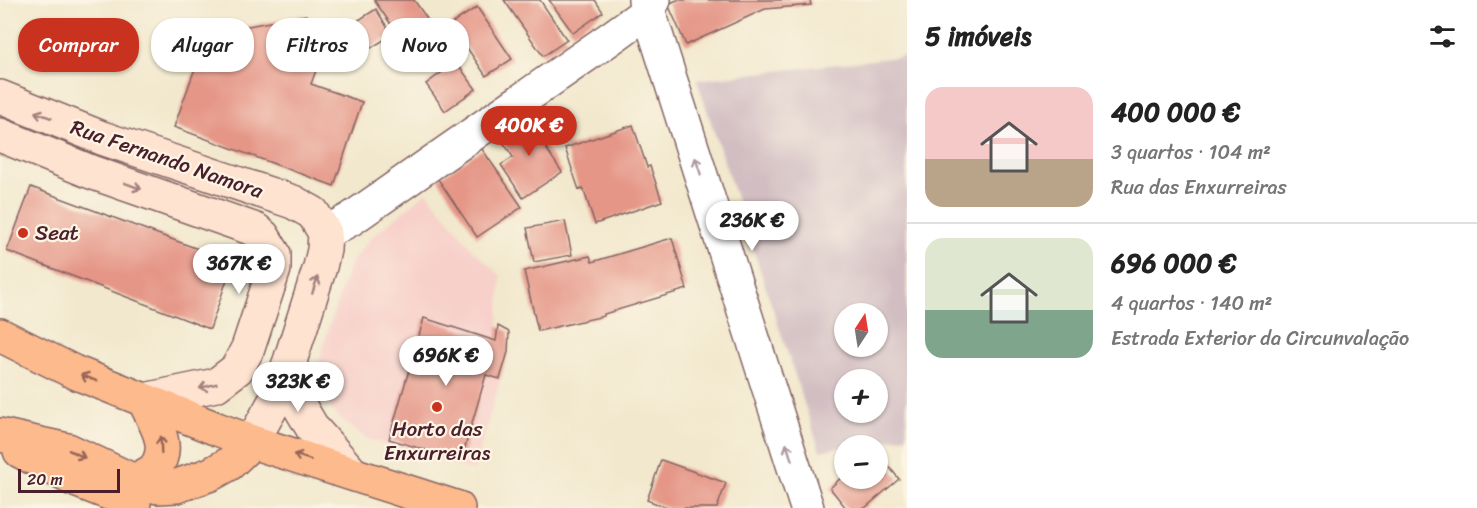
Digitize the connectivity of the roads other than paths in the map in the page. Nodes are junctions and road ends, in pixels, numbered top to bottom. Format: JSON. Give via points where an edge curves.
{"nodes":[{"id":1,"x":649,"y":4,"type":"edge"},
{"id":2,"x":0,"y":97,"type":"edge"},
{"id":3,"x":0,"y":135,"type":"edge"},
{"id":4,"x":102,"y":138,"type":"junction"},
{"id":5,"x":91,"y":172,"type":"junction"},
{"id":6,"x":325,"y":233,"type":"junction"},
{"id":7,"x":274,"y":254,"type":"junction"},
{"id":8,"x":0,"y":335,"type":"edge"},
{"id":9,"x":290,"y":361,"type":"junction"},
{"id":10,"x":144,"y":400,"type":"junction"},
{"id":11,"x":0,"y":435,"type":"edge"},
{"id":12,"x":0,"y":441,"type":"edge"},
{"id":13,"x":252,"y":442,"type":"junction"},
{"id":14,"x":351,"y":473,"type":"junction"},
{"id":15,"x":141,"y":494,"type":"edge"},
{"id":16,"x":445,"y":506,"type":"edge"},
{"id":17,"x":807,"y":508,"type":"edge"}],
"edges":[{"from":1,"to":6,"type":"street","via":[[351,219]]},
{"from":17,"to":1,"type":"street","one_way":true},
{"from":4,"to":2,"type":"main road","name":"Rua Fernando Namora","one_way":true},
{"from":3,"to":5,"type":"main road","name":"Rua Fernando Namora"},
{"from":4,"to":5,"type":"main road"},
{"from":4,"to":6,"type":"main road","name":"Rua Fernando Namora","via":[[293,202],[313,213]]},
{"from":5,"to":7,"type":"main road","name":"Rua Fernando Namora","one_way":true,"via":[[256,230]]},
{"from":6,"to":7,"type":"main road"},
{"from":9,"to":6,"type":"main road","one_way":true,"via":[[320,267]]},
{"from":7,"to":10,"type":"main road","one_way":true,"via":[[274,268],[248,348],[237,369],[216,385]]},
{"from":10,"to":8,"type":"main road","one_way":true,"via":[[74,372]]},
{"from":9,"to":13,"type":"main road","via":[[275,401]]},
{"from":9,"to":14,"type":"main road","via":[[300,407],[313,429]]},
{"from":10,"to":13,"type":"main road"},
{"from":15,"to":10,"type":"main road","one_way":true,"via":[[162,454],[161,436]]},
{"from":11,"to":15,"type":"main road","one_way":true,"via":[[68,450]]},
{"from":12,"to":15,"type":"main road","via":[[75,480]]},
{"from":14,"to":13,"type":"main road","one_way":true},
{"from":13,"to":15,"type":"main road","via":[[229,464],[211,474]]},
{"from":14,"to":16,"type":"main road"}]}
